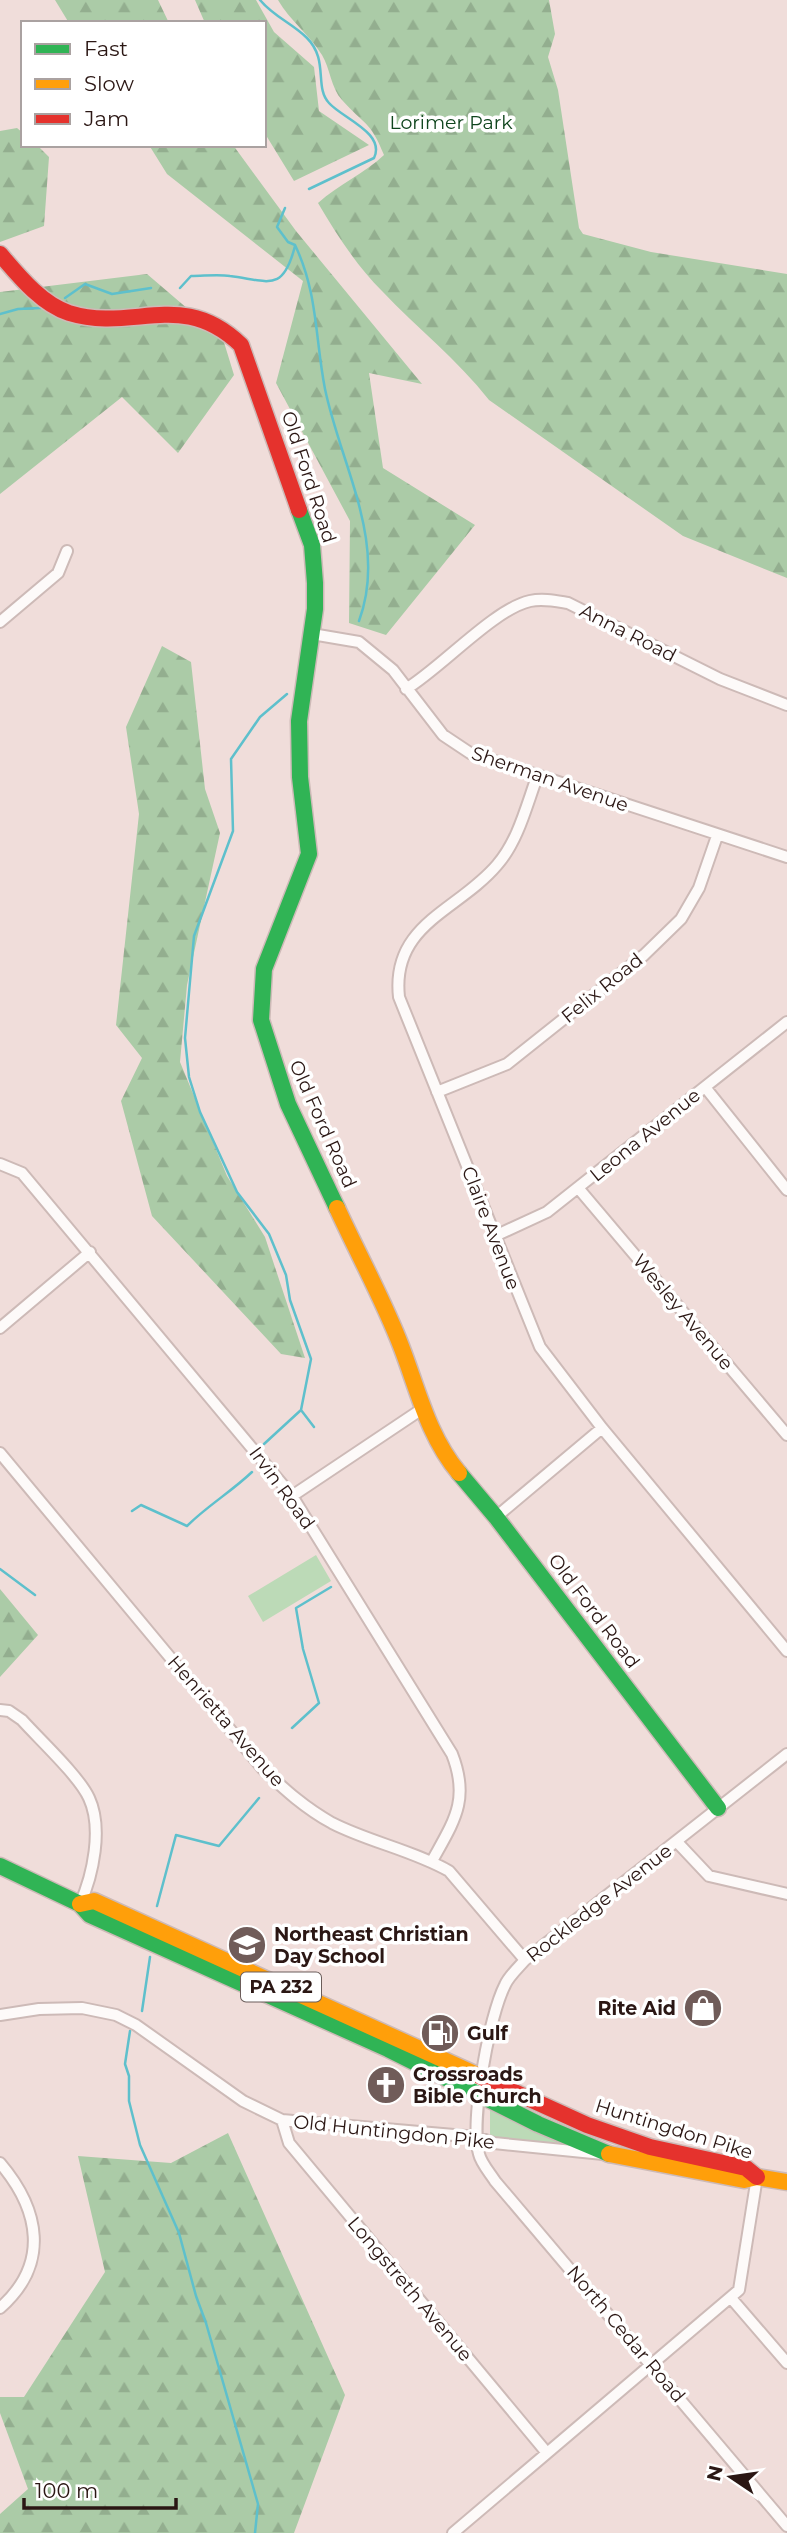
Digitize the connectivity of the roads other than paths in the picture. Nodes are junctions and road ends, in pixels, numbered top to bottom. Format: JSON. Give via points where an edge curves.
{"nodes":[{"id":1,"x":0,"y":254,"type":"edge"},
{"id":2,"x":66,"y":551,"type":"dead end"},
{"id":3,"x":0,"y":622,"type":"edge"},
{"id":4,"x":312,"y":634,"type":"junction"},
{"id":5,"x":406,"y":689,"type":"junction"},
{"id":6,"x":787,"y":705,"type":"edge"},
{"id":7,"x":537,"y":777,"type":"junction"},
{"id":8,"x":717,"y":835,"type":"junction"},
{"id":9,"x":787,"y":857,"type":"edge"},
{"id":10,"x":787,"y":1022,"type":"edge"},
{"id":11,"x":705,"y":1087,"type":"junction"},
{"id":12,"x":438,"y":1092,"type":"junction"},
{"id":13,"x":0,"y":1164,"type":"edge"},
{"id":14,"x":579,"y":1189,"type":"junction"},
{"id":15,"x":787,"y":1190,"type":"edge"},
{"id":16,"x":495,"y":1236,"type":"junction"},
{"id":17,"x":90,"y":1252,"type":"junction"},
{"id":18,"x":0,"y":1328,"type":"edge"},
{"id":19,"x":422,"y":1409,"type":"junction"},
{"id":20,"x":602,"y":1428,"type":"junction"},
{"id":21,"x":787,"y":1435,"type":"edge"},
{"id":22,"x":0,"y":1453,"type":"edge"},
{"id":23,"x":292,"y":1496,"type":"junction"},
{"id":24,"x":496,"y":1517,"type":"junction"},
{"id":25,"x":787,"y":1651,"type":"edge"},
{"id":26,"x":0,"y":1710,"type":"edge"},
{"id":27,"x":787,"y":1754,"type":"edge"},
{"id":28,"x":718,"y":1808,"type":"junction"},
{"id":29,"x":677,"y":1842,"type":"junction"},
{"id":30,"x":432,"y":1861,"type":"junction"},
{"id":31,"x":0,"y":1866,"type":"edge"},
{"id":32,"x":787,"y":1894,"type":"edge"},
{"id":33,"x":80,"y":1904,"type":"junction"},
{"id":34,"x":525,"y":1960,"type":"junction"},
{"id":35,"x":0,"y":2015,"type":"edge"},
{"id":36,"x":480,"y":2085,"type":"junction"},
{"id":37,"x":282,"y":2120,"type":"junction"},
{"id":38,"x":477,"y":2137,"type":"junction"},
{"id":39,"x":609,"y":2154,"type":"junction"},
{"id":40,"x":0,"y":2163,"type":"edge"},
{"id":41,"x":757,"y":2176,"type":"junction"},
{"id":42,"x":787,"y":2182,"type":"edge"},
{"id":43,"x":731,"y":2298,"type":"junction"},
{"id":44,"x":0,"y":2308,"type":"edge"},
{"id":45,"x":787,"y":2363,"type":"edge"},
{"id":46,"x":653,"y":2365,"type":"junction"},
{"id":47,"x":547,"y":2453,"type":"junction"},
{"id":48,"x":787,"y":2526,"type":"edge"},
{"id":49,"x":459,"y":2531,"type":"edge"}],
"edges":[{"from":1,"to":4,"type":"street","name":"Old Ford Road","via":[[57,308],[69,313],[121,317],[184,314],[229,328],[253,375],[312,545]]},
{"from":2,"to":3,"type":"street","via":[[58,573]]},
{"from":4,"to":5,"type":"street","name":"Sherman Avenue","via":[[359,642],[393,670]]},
{"from":4,"to":19,"type":"street","name":"Old Ford Road","via":[[299,721],[309,854],[264,969],[261,1020],[288,1104],[401,1345]]},
{"from":5,"to":6,"type":"street","name":"Anna Road","via":[[507,611],[529,601],[547,600],[568,603],[720,679]]},
{"from":5,"to":7,"type":"street","name":"Sherman Avenue","via":[[443,735],[462,748]]},
{"from":7,"to":8,"type":"street","name":"Sherman Avenue"},
{"from":7,"to":12,"type":"street","name":"Claire Avenue","via":[[522,820],[499,863],[418,932],[403,955],[397,980],[399,997]]},
{"from":8,"to":9,"type":"street","name":"Sherman Avenue"},
{"from":8,"to":12,"type":"street","name":"Felix Road","via":[[699,888],[681,919],[643,955],[507,1064]]},
{"from":10,"to":11,"type":"street","name":"Leona Avenue"},
{"from":11,"to":14,"type":"street","name":"Leona Avenue"},
{"from":11,"to":15,"type":"street"},
{"from":12,"to":16,"type":"street","name":"Claire Avenue"},
{"from":13,"to":17,"type":"street","name":"Irvin Road","via":[[22,1173]]},
{"from":14,"to":16,"type":"street","name":"Leona Avenue","via":[[547,1212]]},
{"from":14,"to":21,"type":"street","name":"Wesley Avenue"},
{"from":16,"to":20,"type":"street","name":"Claire Avenue","via":[[540,1347]]},
{"from":17,"to":18,"type":"street"},
{"from":17,"to":23,"type":"street","name":"Irvin Road"},
{"from":19,"to":23,"type":"street"},
{"from":19,"to":24,"type":"street","name":"Old Ford Road","via":[[447,1459]]},
{"from":20,"to":24,"type":"street"},
{"from":20,"to":25,"type":"street","name":"Claire Avenue"},
{"from":22,"to":30,"type":"street","name":"Henrietta Avenue","via":[[263,1769],[298,1802],[334,1824]]},
{"from":23,"to":30,"type":"street","name":"Irvin Road","via":[[460,1774],[462,1795],[457,1815]]},
{"from":24,"to":28,"type":"street","name":"Old Ford Road"},
{"from":26,"to":33,"type":"street","via":[[22,1720],[89,1797],[94,1845],[91,1875]]},
{"from":27,"to":28,"type":"street","name":"Rockledge Avenue"},
{"from":28,"to":29,"type":"street","name":"Rockledge Avenue"},
{"from":29,"to":32,"type":"street","via":[[709,1877]]},
{"from":29,"to":34,"type":"street","name":"Rockledge Avenue"},
{"from":30,"to":34,"type":"street","name":"Henrietta Avenue","via":[[469,1891]]},
{"from":31,"to":33,"type":"street","name":"Huntingdon Pike","number":"PA 232"},
{"from":33,"to":36,"type":"street","name":"Huntingdon Pike","number":"PA 232","via":[[90,1914]]},
{"from":34,"to":36,"type":"street","name":"Rockledge Avenue","via":[[500,1995]]},
{"from":35,"to":37,"type":"street","name":"Old Huntingdon Pike","via":[[82,2008],[116,2015],[243,2101]]},
{"from":36,"to":38,"type":"street","name":"Rockledge Avenue"},
{"from":36,"to":39,"type":"street","name":"Huntingdon Pike","number":"PA 232","via":[[538,2124]]},
{"from":36,"to":41,"type":"street","name":"Huntingdon Pike","number":"PA 232","via":[[614,2136],[746,2168]]},
{"from":37,"to":38,"type":"street","name":"Old Huntingdon Pike"},
{"from":37,"to":47,"type":"street","name":"Longstreth Avenue","via":[[289,2143]]},
{"from":38,"to":39,"type":"street","name":"Old Huntingdon Pike","via":[[494,2143]]},
{"from":38,"to":46,"type":"street","name":"North Cedar Road","via":[[479,2156],[495,2181]]},
{"from":39,"to":41,"type":"street","name":"Huntingdon Pike","number":"PA 232","via":[[744,2180]]},
{"from":40,"to":44,"type":"street","via":[[32,2216],[36,2239],[25,2279]]},
{"from":41,"to":42,"type":"street","name":"Huntingdon Pike","number":"PA 232"},
{"from":41,"to":43,"type":"street","via":[[739,2290]]},
{"from":43,"to":45,"type":"street"},
{"from":43,"to":46,"type":"street"},
{"from":46,"to":47,"type":"street"},
{"from":46,"to":48,"type":"street","name":"North Cedar Road"},
{"from":47,"to":49,"type":"street"}]}
